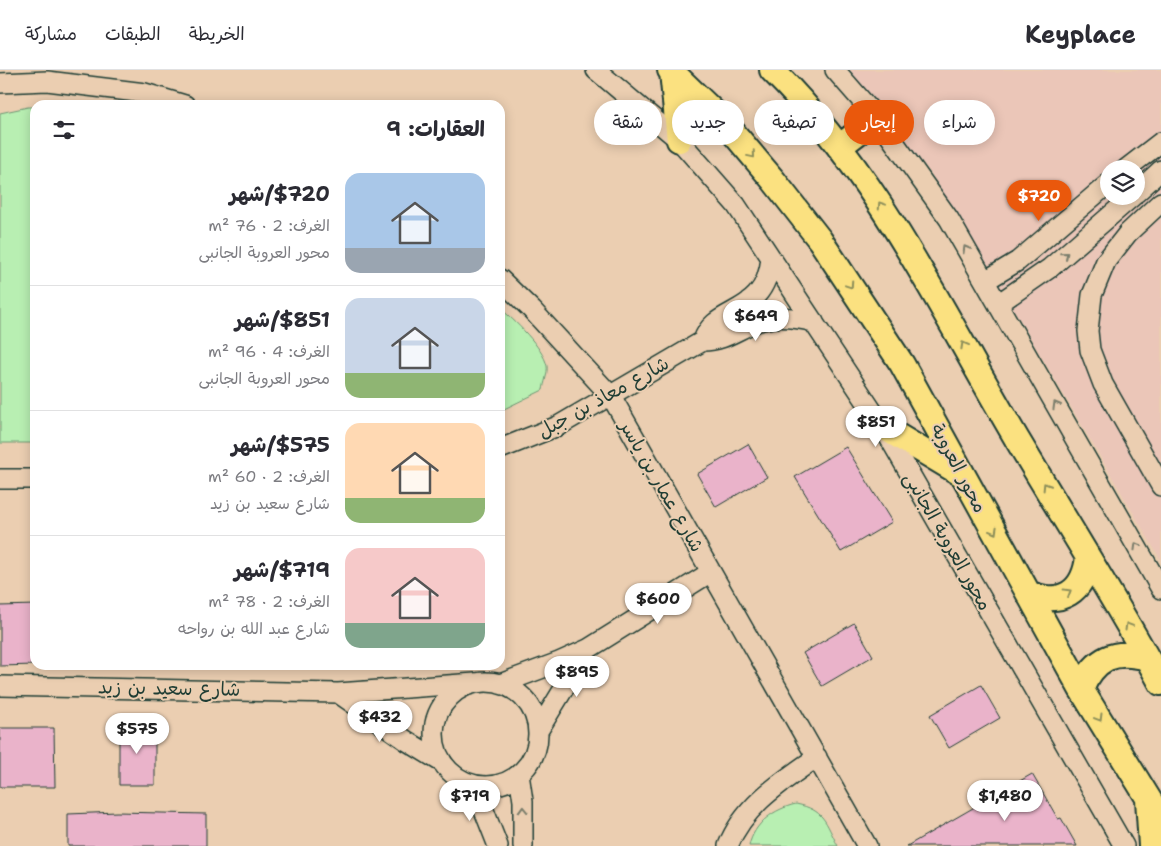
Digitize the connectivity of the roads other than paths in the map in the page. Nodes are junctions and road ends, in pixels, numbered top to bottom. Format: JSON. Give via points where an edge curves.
{"nodes":[{"id":1,"x":596,"y":70,"type":"edge"},
{"id":2,"x":772,"y":70,"type":"edge"},
{"id":3,"x":835,"y":70,"type":"edge"},
{"id":4,"x":671,"y":71,"type":"edge"},
{"id":5,"x":0,"y":83,"type":"edge"},
{"id":6,"x":144,"y":99,"type":"edge"},
{"id":7,"x":674,"y":100,"type":"edge"},
{"id":8,"x":861,"y":100,"type":"edge"},
{"id":9,"x":672,"y":134,"type":"edge"},
{"id":10,"x":1161,"y":142,"type":"edge"},
{"id":11,"x":844,"y":143,"type":"edge"},
{"id":12,"x":683,"y":145,"type":"edge"},
{"id":13,"x":896,"y":145,"type":"edge"},
{"id":14,"x":839,"y":147,"type":"junction"},
{"id":15,"x":1138,"y":160,"type":"edge"},
{"id":16,"x":1161,"y":170,"type":"edge"},
{"id":17,"x":1145,"y":185,"type":"edge"},
{"id":18,"x":1100,"y":191,"type":"edge"},
{"id":19,"x":1161,"y":202,"type":"edge"},
{"id":20,"x":1123,"y":205,"type":"edge"},
{"id":21,"x":1042,"y":241,"type":"junction"},
{"id":22,"x":771,"y":258,"type":"junction"},
{"id":23,"x":1034,"y":278,"type":"junction"},
{"id":24,"x":985,"y":281,"type":"junction"},
{"id":25,"x":505,"y":284,"type":"edge"},
{"id":26,"x":998,"y":304,"type":"junction"},
{"id":27,"x":814,"y":322,"type":"junction"},
{"id":28,"x":704,"y":341,"type":"junction"},
{"id":29,"x":611,"y":396,"type":"junction"},
{"id":30,"x":883,"y":427,"type":"junction"},
{"id":31,"x":505,"y":447,"type":"edge"},
{"id":32,"x":963,"y":475,"type":"junction"},
{"id":33,"x":0,"y":479,"type":"edge"},
{"id":34,"x":30,"y":479,"type":"edge"},
{"id":35,"x":1161,"y":486,"type":"edge"},
{"id":36,"x":1088,"y":557,"type":"junction"},
{"id":37,"x":711,"y":572,"type":"junction"},
{"id":38,"x":1161,"y":588,"type":"edge"},
{"id":39,"x":1028,"y":593,"type":"junction"},
{"id":40,"x":588,"y":649,"type":"junction"},
{"id":41,"x":1147,"y":658,"type":"junction"},
{"id":42,"x":475,"y":683,"type":"junction"},
{"id":43,"x":1161,"y":683,"type":"edge"},
{"id":44,"x":500,"y":684,"type":"junction"},
{"id":45,"x":0,"y":686,"type":"edge"},
{"id":46,"x":1081,"y":689,"type":"junction"},
{"id":47,"x":338,"y":693,"type":"junction"},
{"id":48,"x":538,"y":731,"type":"junction"},
{"id":49,"x":817,"y":757,"type":"junction"},
{"id":50,"x":443,"y":762,"type":"junction"},
{"id":51,"x":519,"y":774,"type":"junction"},
{"id":52,"x":474,"y":785,"type":"junction"},
{"id":53,"x":1148,"y":797,"type":"junction"},
{"id":54,"x":1161,"y":819,"type":"edge"},
{"id":55,"x":498,"y":846,"type":"edge"},
{"id":56,"x":523,"y":846,"type":"edge"},
{"id":57,"x":728,"y":846,"type":"edge"},
{"id":58,"x":867,"y":846,"type":"edge"},
{"id":59,"x":1124,"y":846,"type":"edge"},
{"id":60,"x":1151,"y":846,"type":"edge"}],
"edges":[{"from":1,"to":9,"type":"street","name":"محور العروبة الجانبى"},
{"from":2,"to":14,"type":"main road"},
{"from":3,"to":8,"type":"street"},
{"from":4,"to":7,"type":"main road"},
{"from":4,"to":32,"type":"main road","name":"محور العروبة","one_way":true,"via":[[726,124],[820,240],[902,364]]},
{"from":5,"to":6,"type":"street","via":[[47,82]]},
{"from":10,"to":15,"type":"street"},
{"from":11,"to":14,"type":"main road"},
{"from":12,"to":22,"type":"street","name":"محور العروبة الجانبى","via":[[736,206]]},
{"from":24,"to":13,"type":"street","one_way":true,"via":[[949,219]]},
{"from":36,"to":14,"type":"main road","one_way":true,"via":[[1021,446],[907,243]]},
{"from":16,"to":17,"type":"street"},
{"from":18,"to":21,"type":"street"},
{"from":19,"to":35,"type":"street","via":[[1128,233],[1106,261],[1092,295],[1088,332],[1095,367],[1103,384]]},
{"from":23,"to":20,"type":"street","one_way":true},
{"from":21,"to":23,"type":"street","via":[[1032,269]]},
{"from":21,"to":24,"type":"street","via":[[1018,261]]},
{"from":22,"to":27,"type":"street","name":"محور العروبة الجانبى"},
{"from":22,"to":28,"type":"street","name":"شارع معاذ بن جبل","via":[[768,276],[758,294],[750,303],[713,324]]},
{"from":23,"to":26,"type":"street"},
{"from":24,"to":26,"type":"street"},
{"from":25,"to":29,"type":"street","name":"شارع عمار بن ياسر"},
{"from":38,"to":26,"type":"street","one_way":true},
{"from":27,"to":28,"type":"street","name":"شارع معاذ بن جبل","via":[[768,319],[719,340]]},
{"from":27,"to":30,"type":"street","name":"محور العروبة الجانبى"},
{"from":28,"to":29,"type":"street","name":"شارع معاذ بن جبل"},
{"from":29,"to":31,"type":"street","name":"شارع معاذ بن جبل","via":[[558,426]]},
{"from":29,"to":37,"type":"street","name":"شارع عمار بن ياسر"},
{"from":30,"to":32,"type":"main road"},
{"from":30,"to":59,"type":"street","name":"محور العروبة الجانبى"},
{"from":32,"to":39,"type":"main road","name":"محور العروبة","one_way":true},
{"from":33,"to":34,"type":"street"},
{"from":39,"to":36,"type":"main road","one_way":true,"via":[[1041,599],[1056,599],[1069,594],[1080,584]]},
{"from":41,"to":36,"type":"main road","one_way":true},
{"from":37,"to":40,"type":"street"},
{"from":37,"to":49,"type":"street","name":"شارع عمار بن ياسر"},
{"from":39,"to":46,"type":"main road","name":"محور العروبة"},
{"from":40,"to":44,"type":"street"},
{"from":40,"to":48,"type":"street"},
{"from":41,"to":43,"type":"main road"},
{"from":41,"to":46,"type":"main road","via":[[1115,655],[1100,662],[1088,674]]},
{"from":42,"to":44,"type":"street"},
{"from":42,"to":47,"type":"street","name":"شارع سعيد بن زيد"},
{"from":42,"to":50,"type":"street","via":[[456,692],[441,708],[434,736]]},
{"from":44,"to":48,"type":"street","via":[[526,701],[536,718]]},
{"from":45,"to":47,"type":"street","name":"شارع سعيد بن زيد"},
{"from":46,"to":53,"type":"main road","name":"محور العروبة","one_way":true},
{"from":47,"to":50,"type":"street"},
{"from":48,"to":51,"type":"street","via":[[530,762]]},
{"from":49,"to":57,"type":"street","via":[[758,802],[732,835]]},
{"from":49,"to":58,"type":"street","name":"شارع عمار بن ياسر"},
{"from":50,"to":52,"type":"street","via":[[451,773]]},
{"from":51,"to":52,"type":"street","via":[[506,783]]},
{"from":56,"to":51,"type":"street","one_way":true},
{"from":52,"to":55,"type":"street"},
{"from":53,"to":54,"type":"main road","name":"محور العروبة"},
{"from":53,"to":60,"type":"main road"}]}
